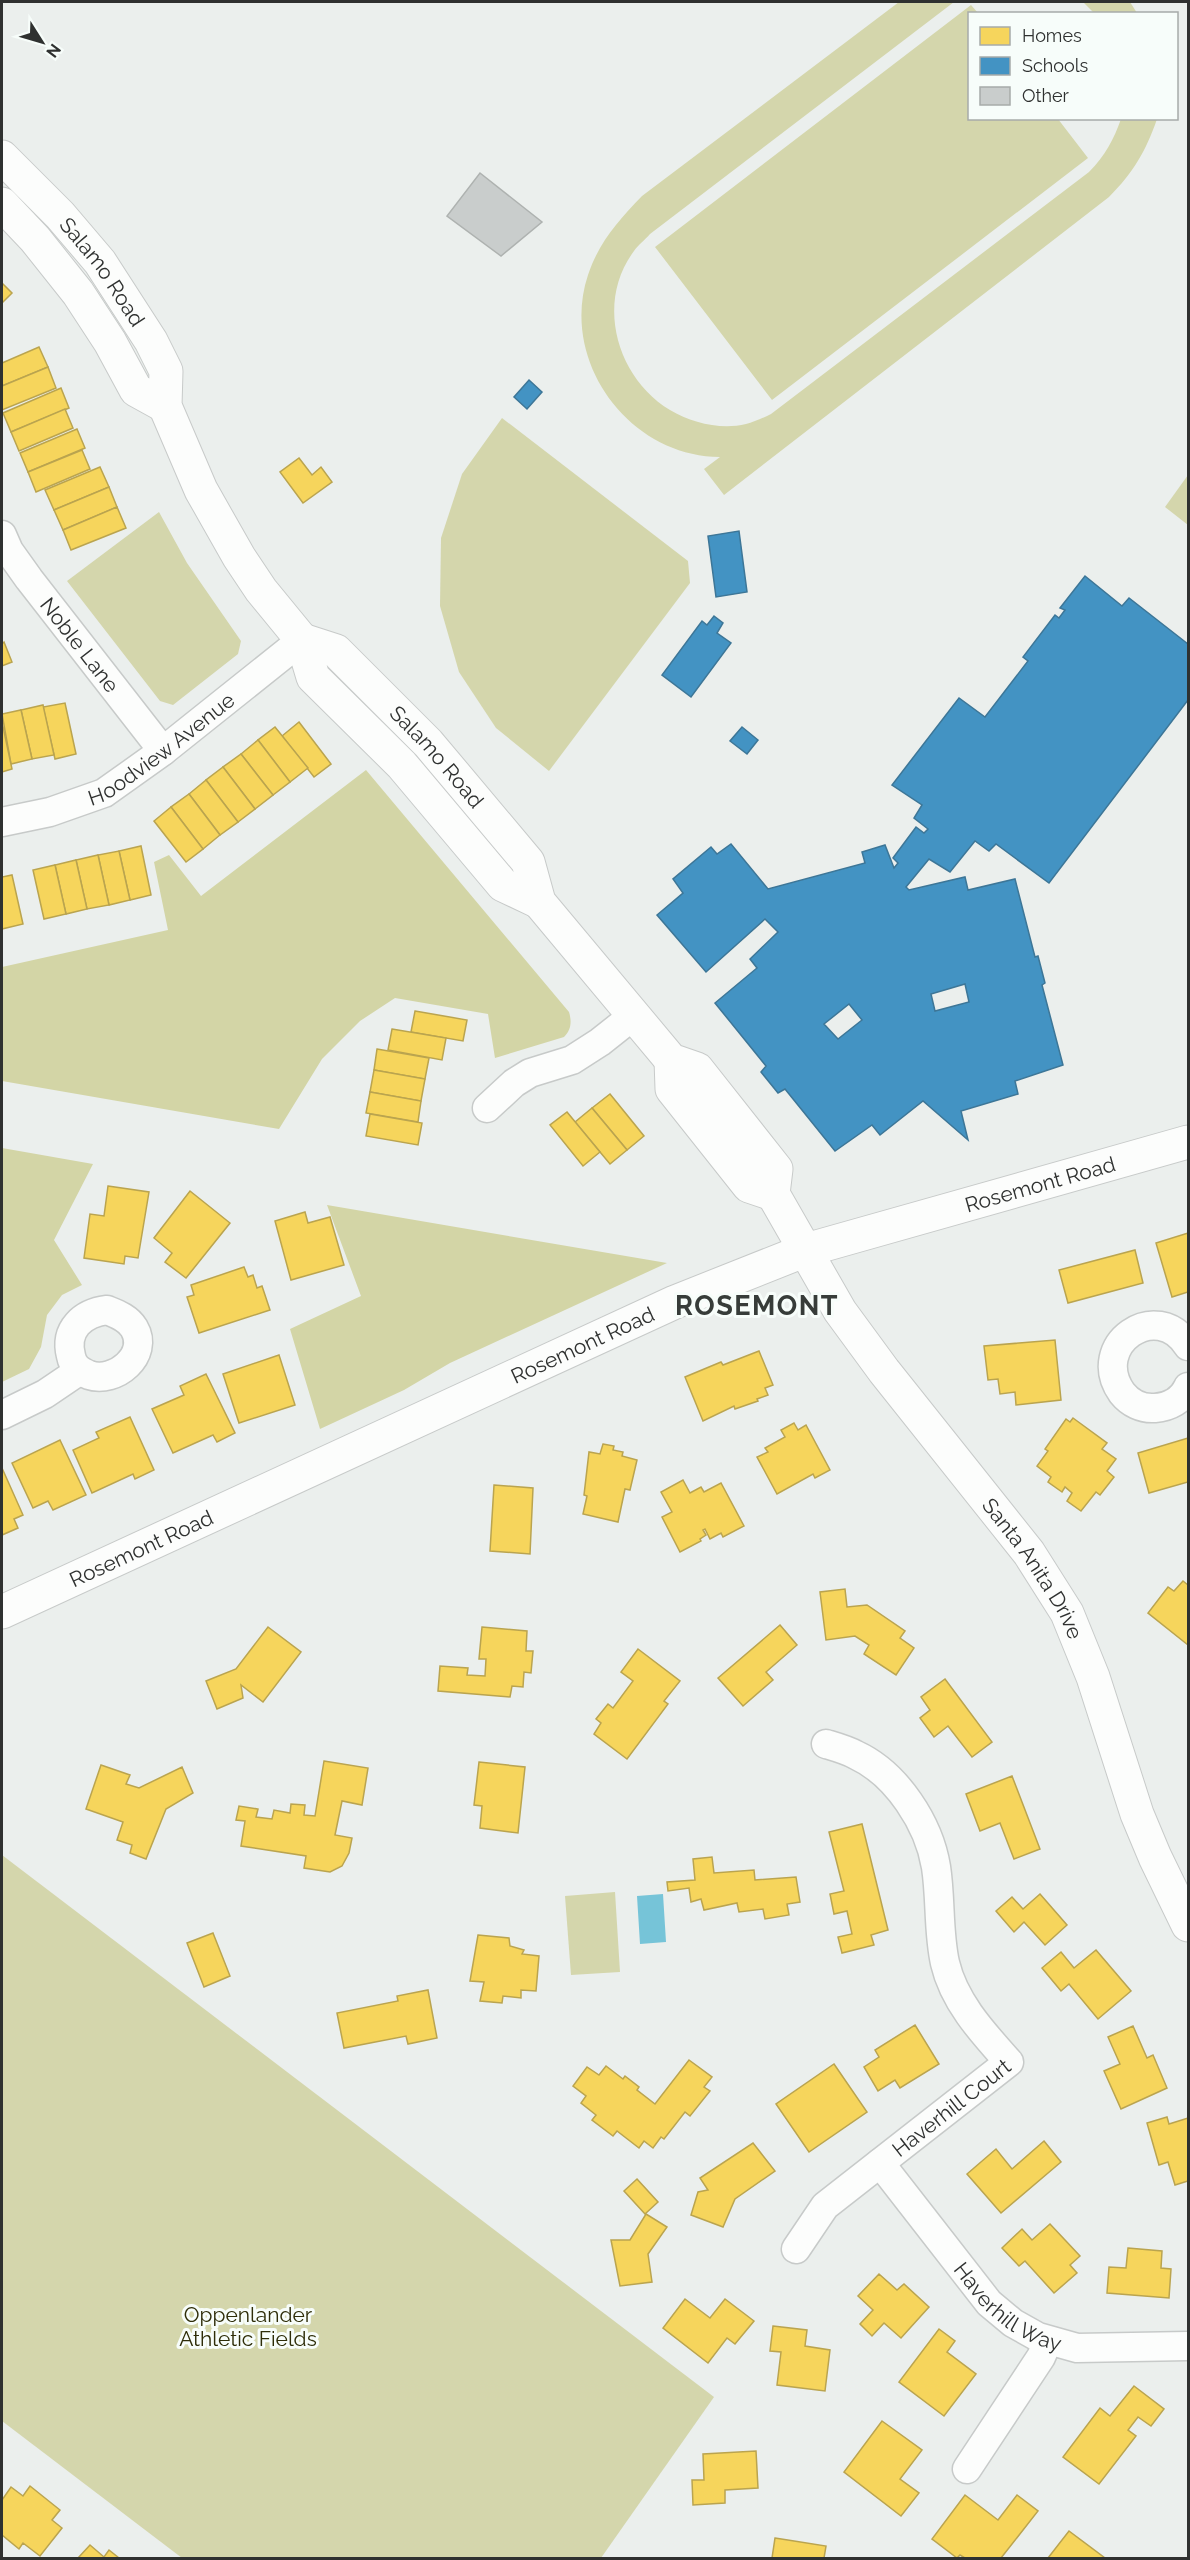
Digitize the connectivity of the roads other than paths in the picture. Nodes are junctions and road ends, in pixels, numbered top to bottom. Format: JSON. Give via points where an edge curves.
{"nodes":[{"id":1,"x":2,"y":157,"type":"edge"},
{"id":2,"x":2,"y":204,"type":"edge"},
{"id":3,"x":165,"y":405,"type":"junction"},
{"id":4,"x":2,"y":535,"type":"edge"},
{"id":5,"x":302,"y":640,"type":"junction"},
{"id":6,"x":163,"y":751,"type":"junction"},
{"id":7,"x":2,"y":822,"type":"edge"},
{"id":8,"x":634,"y":1015,"type":"junction"},
{"id":9,"x":487,"y":1108,"type":"dead end"},
{"id":10,"x":1188,"y":1142,"type":"edge"},
{"id":11,"x":806,"y":1250,"type":"junction"},
{"id":12,"x":1188,"y":1346,"type":"edge"},
{"id":13,"x":79,"y":1371,"type":"dead end"},
{"id":14,"x":1188,"y":1387,"type":"edge"},
{"id":15,"x":2,"y":1415,"type":"edge"},
{"id":16,"x":2,"y":1612,"type":"edge"},
{"id":17,"x":826,"y":1744,"type":"dead end"},
{"id":18,"x":1188,"y":1925,"type":"edge"},
{"id":19,"x":880,"y":2163,"type":"junction"},
{"id":20,"x":796,"y":2250,"type":"dead end"},
{"id":21,"x":1048,"y":2341,"type":"junction"},
{"id":22,"x":1188,"y":2346,"type":"edge"},
{"id":23,"x":967,"y":2469,"type":"dead end"}],
"edges":[{"from":1,"to":3,"type":"main road","name":"Salamo Road","via":[[79,236],[124,298],[166,371]]},
{"from":2,"to":3,"type":"main road","name":"Salamo Road","via":[[74,287],[136,390]]},
{"from":3,"to":5,"type":"main road","name":"Salamo Road","via":[[218,522],[261,590]]},
{"from":4,"to":6,"type":"street","name":"Noble Lane","via":[[29,579]]},
{"from":5,"to":6,"type":"street","name":"Hoodview Avenue"},
{"from":5,"to":8,"type":"main road","name":"Salamo Road","via":[[313,677],[402,765],[503,885],[539,902]]},
{"from":6,"to":7,"type":"street","name":"Hoodview Avenue","via":[[104,793],[50,812]]},
{"from":8,"to":9,"type":"street","via":[[572,1059],[530,1073],[514,1083]]},
{"from":8,"to":11,"type":"main road","name":"Salamo Road","via":[[672,1060],[697,1069],[752,1135],[776,1169],[773,1194]]},
{"from":10,"to":11,"type":"main road","name":"Rosemont Road"},
{"from":11,"to":16,"type":"main road","name":"Rosemont Road","via":[[666,1306]]},
{"from":11,"to":18,"type":"main road","name":"Santa Anita Drive","via":[[860,1340],[1029,1553],[1067,1613],[1141,1824]]},
{"from":12,"to":14,"type":"street","via":[[1179,1334],[1168,1329],[1138,1328],[1118,1346],[1112,1369],[1126,1398],[1147,1408],[1170,1404]]},
{"from":13,"to":15,"type":"street","via":[[45,1394]]},
{"from":17,"to":19,"type":"street","name":"Haverhill Court","via":[[858,1756],[877,1769],[918,1814],[936,1866],[945,1964],[953,1988],[965,2009],[1009,2062]]},
{"from":19,"to":20,"type":"street","name":"Haverhill Court","via":[[825,2206]]},
{"from":19,"to":21,"type":"street","name":"Haverhill Way","via":[[989,2303],[1013,2324]]},
{"from":21,"to":22,"type":"street","name":"Haverhill Way","via":[[1077,2349]]},
{"from":21,"to":23,"type":"street"}]}
